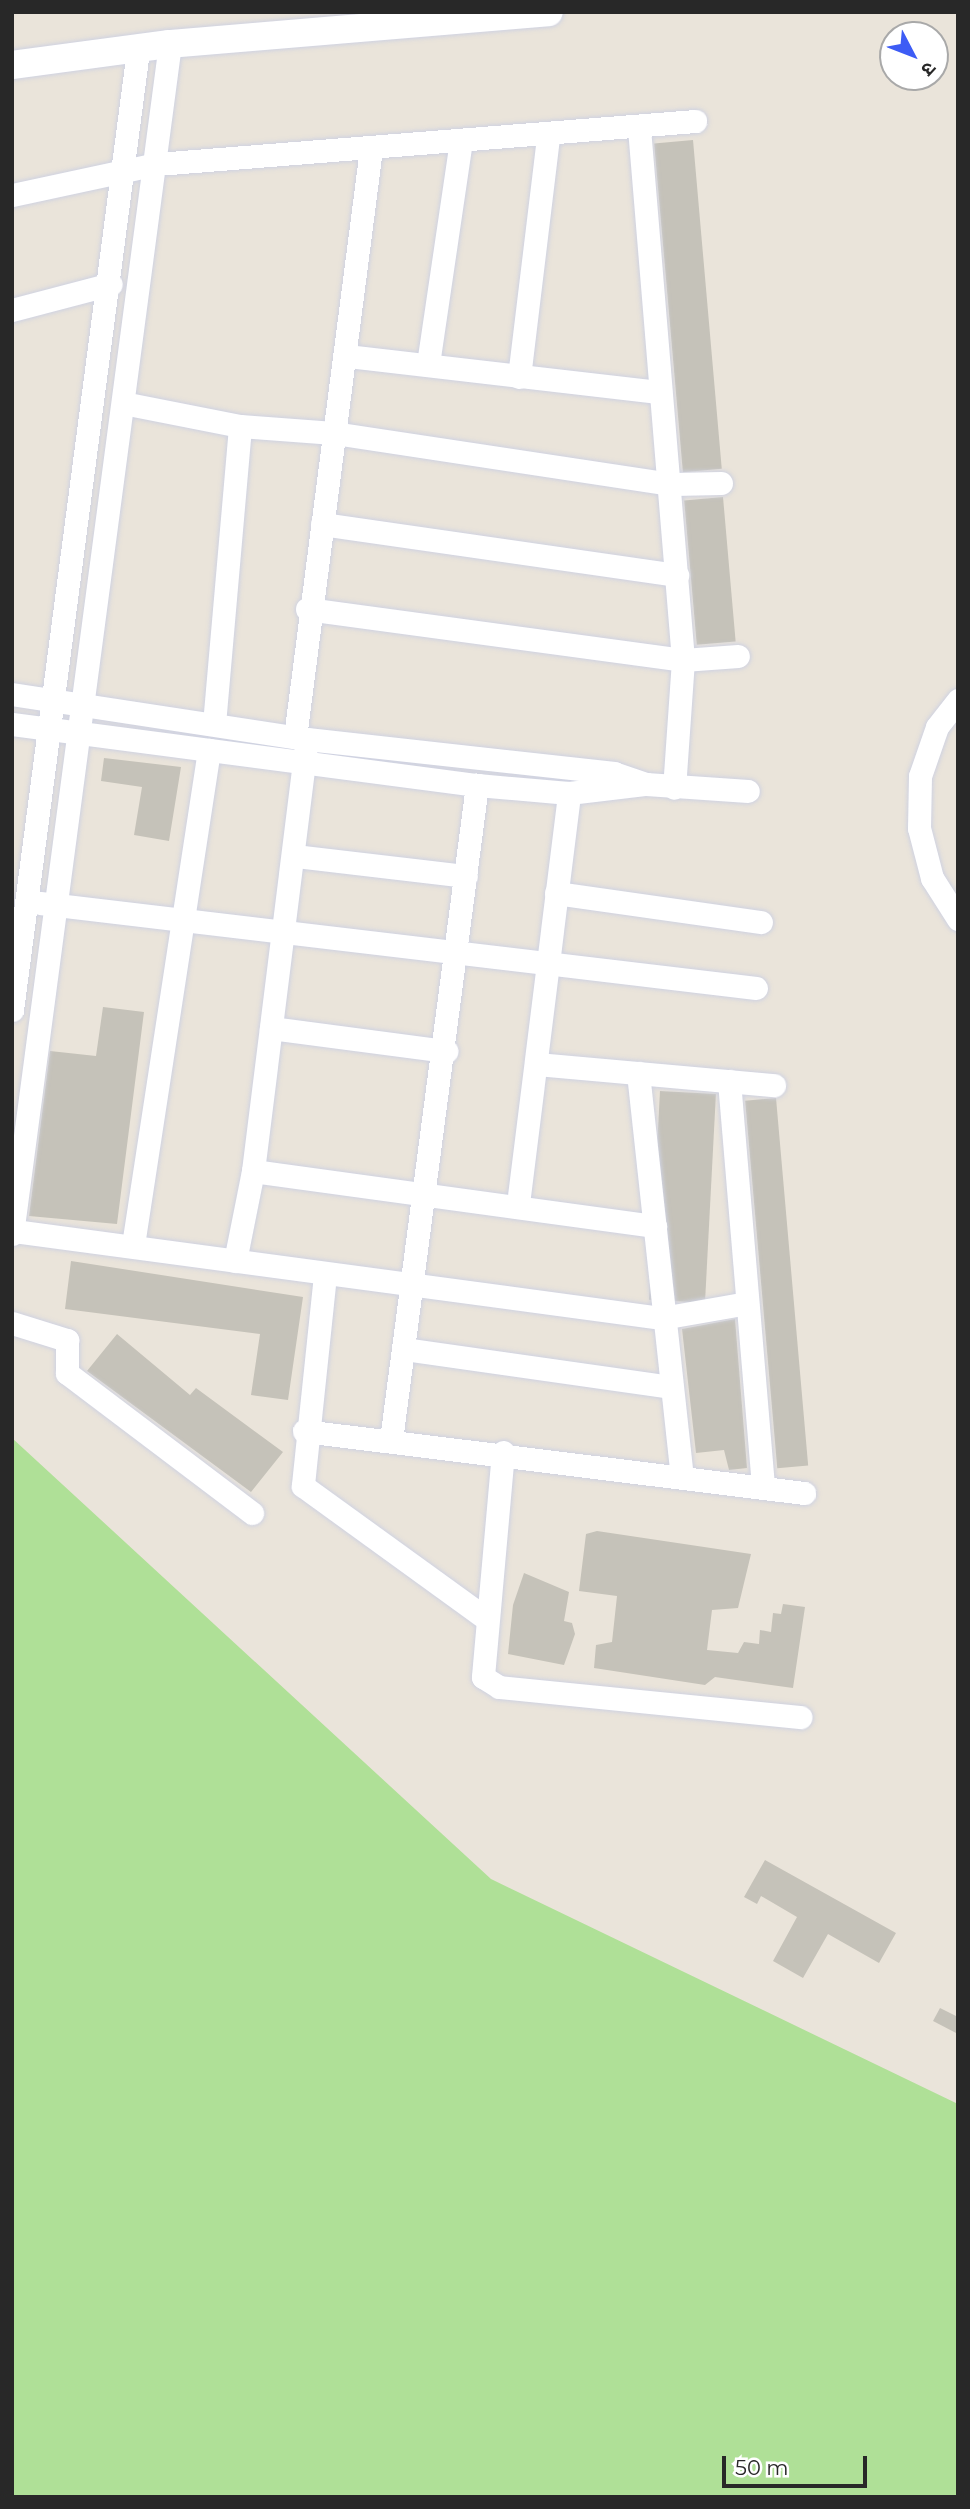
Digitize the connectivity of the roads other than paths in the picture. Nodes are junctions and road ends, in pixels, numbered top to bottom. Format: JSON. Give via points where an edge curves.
{"nodes":[{"id":1,"x":549,"y":12,"type":"edge"},
{"id":2,"x":170,"y":44,"type":"junction"},
{"id":3,"x":138,"y":50,"type":"junction"},
{"id":4,"x":12,"y":65,"type":"edge"},
{"id":5,"x":695,"y":121,"type":"dead end"},
{"id":6,"x":639,"y":128,"type":"junction"},
{"id":7,"x":548,"y":136,"type":"junction"},
{"id":8,"x":461,"y":141,"type":"junction"},
{"id":9,"x":371,"y":149,"type":"junction"},
{"id":10,"x":157,"y":164,"type":"junction"},
{"id":11,"x":127,"y":171,"type":"junction"},
{"id":12,"x":12,"y":195,"type":"edge"},
{"id":13,"x":111,"y":284,"type":"junction"},
{"id":14,"x":12,"y":310,"type":"edge"},
{"id":15,"x":347,"y":356,"type":"junction"},
{"id":16,"x":428,"y":363,"type":"junction"},
{"id":17,"x":519,"y":377,"type":"junction"},
{"id":18,"x":660,"y":392,"type":"junction"},
{"id":19,"x":123,"y":403,"type":"junction"},
{"id":20,"x":240,"y":426,"type":"junction"},
{"id":21,"x":334,"y":433,"type":"junction"},
{"id":22,"x":720,"y":483,"type":"dead end"},
{"id":23,"x":673,"y":484,"type":"junction"},
{"id":24,"x":322,"y":524,"type":"junction"},
{"id":25,"x":677,"y":575,"type":"junction"},
{"id":26,"x":307,"y":609,"type":"junction"},
{"id":27,"x":738,"y":656,"type":"dead end"},
{"id":28,"x":683,"y":660,"type":"junction"},
{"id":29,"x":12,"y":694,"type":"edge"},
{"id":30,"x":57,"y":700,"type":"junction"},
{"id":31,"x":958,"y":700,"type":"edge"},
{"id":32,"x":82,"y":704,"type":"junction"},
{"id":33,"x":12,"y":724,"type":"edge"},
{"id":34,"x":214,"y":724,"type":"junction"},
{"id":35,"x":53,"y":731,"type":"junction"},
{"id":36,"x":80,"y":735,"type":"junction"},
{"id":37,"x":301,"y":738,"type":"junction"},
{"id":38,"x":209,"y":751,"type":"junction"},
{"id":39,"x":306,"y":763,"type":"junction"},
{"id":40,"x":646,"y":784,"type":"junction"},
{"id":41,"x":477,"y":785,"type":"junction"},
{"id":42,"x":674,"y":788,"type":"junction"},
{"id":43,"x":748,"y":791,"type":"dead end"},
{"id":44,"x":569,"y":793,"type":"junction"},
{"id":45,"x":295,"y":856,"type":"junction"},
{"id":46,"x":466,"y":876,"type":"junction"},
{"id":47,"x":556,"y":893,"type":"junction"},
{"id":48,"x":19,"y":899,"type":"edge"},
{"id":49,"x":53,"y":906,"type":"junction"},
{"id":50,"x":180,"y":917,"type":"junction"},
{"id":51,"x":958,"y":919,"type":"edge"},
{"id":52,"x":761,"y":922,"type":"dead end"},
{"id":53,"x":284,"y":932,"type":"junction"},
{"id":54,"x":459,"y":955,"type":"junction"},
{"id":55,"x":548,"y":966,"type":"junction"},
{"id":56,"x":756,"y":988,"type":"dead end"},
{"id":57,"x":12,"y":1010,"type":"edge"},
{"id":58,"x":271,"y":1028,"type":"junction"},
{"id":59,"x":446,"y":1051,"type":"junction"},
{"id":60,"x":537,"y":1064,"type":"junction"},
{"id":61,"x":638,"y":1073,"type":"junction"},
{"id":62,"x":729,"y":1081,"type":"junction"},
{"id":63,"x":774,"y":1085,"type":"dead end"},
{"id":64,"x":253,"y":1171,"type":"junction"},
{"id":65,"x":428,"y":1193,"type":"junction"},
{"id":66,"x":518,"y":1204,"type":"junction"},
{"id":67,"x":655,"y":1226,"type":"junction"},
{"id":68,"x":13,"y":1233,"type":"edge"},
{"id":69,"x":133,"y":1245,"type":"junction"},
{"id":70,"x":235,"y":1261,"type":"junction"},
{"id":71,"x":325,"y":1275,"type":"junction"},
{"id":72,"x":414,"y":1286,"type":"junction"},
{"id":73,"x":747,"y":1303,"type":"junction"},
{"id":74,"x":662,"y":1318,"type":"junction"},
{"id":75,"x":12,"y":1323,"type":"edge"},
{"id":76,"x":404,"y":1349,"type":"junction"},
{"id":77,"x":671,"y":1387,"type":"junction"},
{"id":78,"x":304,"y":1431,"type":"junction"},
{"id":79,"x":391,"y":1440,"type":"junction"},
{"id":80,"x":503,"y":1452,"type":"junction"},
{"id":81,"x":682,"y":1476,"type":"junction"},
{"id":82,"x":763,"y":1487,"type":"junction"},
{"id":83,"x":804,"y":1493,"type":"dead end"},
{"id":84,"x":253,"y":1513,"type":"dead end"},
{"id":85,"x":487,"y":1619,"type":"junction"},
{"id":86,"x":802,"y":1717,"type":"dead end"}],
"edges":[{"from":1,"to":2,"type":"street"},
{"from":2,"to":3,"type":"street"},
{"from":2,"to":10,"type":"street"},
{"from":3,"to":4,"type":"street"},
{"from":3,"to":11,"type":"street"},
{"from":5,"to":6,"type":"street"},
{"from":6,"to":7,"type":"street"},
{"from":6,"to":18,"type":"street"},
{"from":7,"to":8,"type":"street"},
{"from":7,"to":17,"type":"street"},
{"from":8,"to":9,"type":"street"},
{"from":8,"to":16,"type":"street"},
{"from":9,"to":10,"type":"street"},
{"from":9,"to":15,"type":"street"},
{"from":10,"to":11,"type":"street"},
{"from":10,"to":19,"type":"street"},
{"from":11,"to":12,"type":"street"},
{"from":11,"to":13,"type":"street"},
{"from":13,"to":14,"type":"street"},
{"from":13,"to":30,"type":"street"},
{"from":15,"to":16,"type":"street"},
{"from":15,"to":21,"type":"street"},
{"from":16,"to":17,"type":"street"},
{"from":17,"to":18,"type":"street"},
{"from":18,"to":23,"type":"street"},
{"from":19,"to":20,"type":"street"},
{"from":19,"to":32,"type":"street"},
{"from":20,"to":21,"type":"street"},
{"from":20,"to":34,"type":"street"},
{"from":21,"to":23,"type":"street"},
{"from":21,"to":24,"type":"street"},
{"from":22,"to":23,"type":"street"},
{"from":23,"to":25,"type":"street"},
{"from":24,"to":25,"type":"street"},
{"from":24,"to":26,"type":"street"},
{"from":25,"to":28,"type":"street"},
{"from":26,"to":28,"type":"street"},
{"from":26,"to":37,"type":"street"},
{"from":27,"to":28,"type":"street"},
{"from":28,"to":42,"type":"street"},
{"from":29,"to":30,"type":"street"},
{"from":30,"to":32,"type":"street"},
{"from":30,"to":35,"type":"street"},
{"from":31,"to":51,"type":"street","via":[[937,727],[920,776],[919,828],[932,878]]},
{"from":32,"to":34,"type":"street"},
{"from":32,"to":36,"type":"street"},
{"from":33,"to":35,"type":"street"},
{"from":34,"to":37,"type":"street"},
{"from":35,"to":36,"type":"street"},
{"from":35,"to":48,"type":"street"},
{"from":36,"to":38,"type":"street"},
{"from":36,"to":49,"type":"street"},
{"from":37,"to":39,"type":"street"},
{"from":37,"to":40,"type":"street","via":[[614,773]]},
{"from":38,"to":39,"type":"street"},
{"from":38,"to":50,"type":"street"},
{"from":39,"to":41,"type":"street"},
{"from":39,"to":45,"type":"street"},
{"from":40,"to":42,"type":"street"},
{"from":40,"to":44,"type":"street"},
{"from":41,"to":44,"type":"street"},
{"from":41,"to":46,"type":"street"},
{"from":42,"to":43,"type":"street"},
{"from":44,"to":47,"type":"street"},
{"from":45,"to":46,"type":"street"},
{"from":45,"to":53,"type":"street"},
{"from":46,"to":54,"type":"street"},
{"from":47,"to":52,"type":"street"},
{"from":47,"to":55,"type":"street"},
{"from":48,"to":49,"type":"street"},
{"from":48,"to":57,"type":"street"},
{"from":49,"to":50,"type":"street"},
{"from":49,"to":68,"type":"street"},
{"from":50,"to":53,"type":"street"},
{"from":50,"to":69,"type":"street"},
{"from":53,"to":54,"type":"street"},
{"from":53,"to":58,"type":"street"},
{"from":54,"to":55,"type":"street"},
{"from":54,"to":59,"type":"street"},
{"from":55,"to":56,"type":"street"},
{"from":55,"to":60,"type":"street"},
{"from":58,"to":59,"type":"street"},
{"from":58,"to":64,"type":"street"},
{"from":59,"to":65,"type":"street"},
{"from":60,"to":61,"type":"street"},
{"from":60,"to":66,"type":"street"},
{"from":61,"to":62,"type":"street"},
{"from":61,"to":67,"type":"street"},
{"from":62,"to":63,"type":"street"},
{"from":62,"to":73,"type":"street"},
{"from":64,"to":65,"type":"street"},
{"from":64,"to":70,"type":"street"},
{"from":65,"to":66,"type":"street"},
{"from":65,"to":72,"type":"street"},
{"from":66,"to":67,"type":"street"},
{"from":67,"to":74,"type":"street"},
{"from":68,"to":69,"type":"street"},
{"from":69,"to":70,"type":"street"},
{"from":70,"to":71,"type":"street"},
{"from":71,"to":72,"type":"street"},
{"from":71,"to":78,"type":"street"},
{"from":72,"to":74,"type":"street"},
{"from":72,"to":76,"type":"street"},
{"from":73,"to":74,"type":"street"},
{"from":73,"to":82,"type":"street"},
{"from":74,"to":77,"type":"street"},
{"from":75,"to":84,"type":"street","via":[[67,1340],[67,1373]]},
{"from":76,"to":77,"type":"street"},
{"from":76,"to":79,"type":"street"},
{"from":77,"to":81,"type":"street"},
{"from":78,"to":79,"type":"street"},
{"from":78,"to":85,"type":"street","via":[[303,1486]]},
{"from":79,"to":80,"type":"street"},
{"from":80,"to":81,"type":"street"},
{"from":80,"to":85,"type":"street"},
{"from":81,"to":82,"type":"street"},
{"from":82,"to":83,"type":"street"},
{"from":85,"to":86,"type":"street","via":[[483,1677],[499,1687]]}]}
